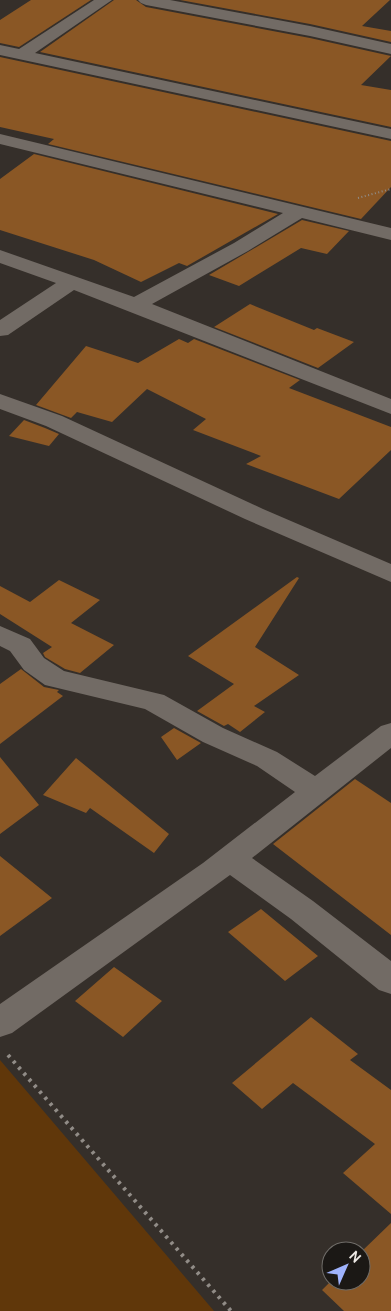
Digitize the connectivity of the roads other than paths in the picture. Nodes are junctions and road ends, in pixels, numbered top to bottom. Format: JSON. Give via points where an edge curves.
{"nodes":[{"id":1,"x":104,"y":0,"type":"edge"},
{"id":2,"x":146,"y":0,"type":"edge"},
{"id":3,"x":391,"y":49,"type":"edge"},
{"id":4,"x":0,"y":50,"type":"edge"},
{"id":5,"x":22,"y":54,"type":"junction"},
{"id":6,"x":391,"y":134,"type":"edge"},
{"id":7,"x":0,"y":139,"type":"edge"},
{"id":8,"x":300,"y":212,"type":"junction"},
{"id":9,"x":391,"y":234,"type":"edge"},
{"id":10,"x":0,"y":256,"type":"edge"},
{"id":11,"x":72,"y":282,"type":"junction"},
{"id":12,"x":135,"y":305,"type":"junction"},
{"id":13,"x":0,"y":330,"type":"edge"},
{"id":14,"x":0,"y":401,"type":"edge"},
{"id":15,"x":391,"y":406,"type":"edge"},
{"id":16,"x":391,"y":574,"type":"edge"},
{"id":17,"x":0,"y":635,"type":"edge"},
{"id":18,"x":391,"y":733,"type":"edge"},
{"id":19,"x":315,"y":791,"type":"junction"},
{"id":20,"x":230,"y":858,"type":"junction"},
{"id":21,"x":391,"y":980,"type":"edge"},
{"id":22,"x":0,"y":1023,"type":"edge"}],
"edges":[{"from":1,"to":5,"type":"street"},
{"from":2,"to":3,"type":"street"},
{"from":4,"to":5,"type":"street"},
{"from":5,"to":6,"type":"street"},
{"from":7,"to":8,"type":"street"},
{"from":8,"to":9,"type":"street"},
{"from":8,"to":12,"type":"street"},
{"from":10,"to":11,"type":"street"},
{"from":11,"to":12,"type":"street"},
{"from":11,"to":13,"type":"street"},
{"from":12,"to":15,"type":"street"},
{"from":14,"to":16,"type":"street","via":[[54,421]]},
{"from":17,"to":19,"type":"street","via":[[20,645],[34,664],[55,678],[154,702],[213,735],[267,759]]},
{"from":18,"to":19,"type":"street"},
{"from":19,"to":20,"type":"street"},
{"from":20,"to":21,"type":"street"},
{"from":20,"to":22,"type":"street"}]}
